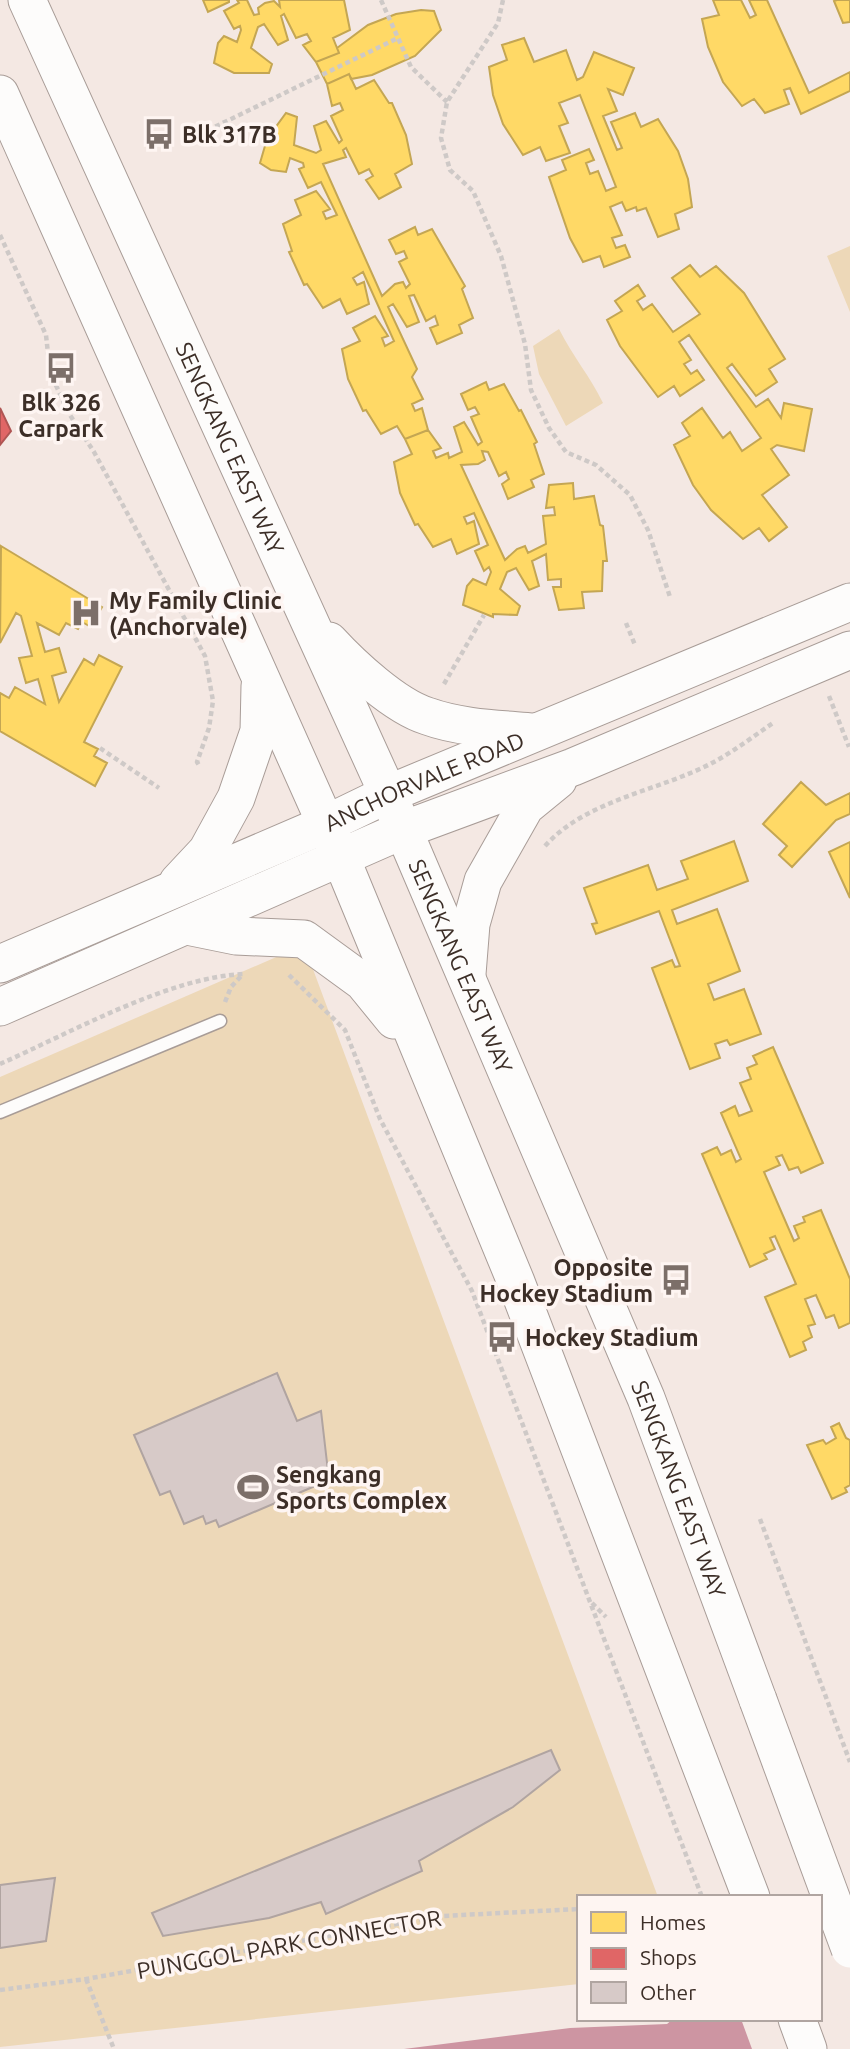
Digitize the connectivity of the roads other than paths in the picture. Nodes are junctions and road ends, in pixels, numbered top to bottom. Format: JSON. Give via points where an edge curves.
{"nodes":[{"id":1,"x":27,"y":0,"type":"edge"},
{"id":2,"x":0,"y":94,"type":"edge"},
{"id":3,"x":850,"y":602,"type":"edge"},
{"id":4,"x":309,"y":621,"type":"junction"},
{"id":5,"x":850,"y":650,"type":"edge"},
{"id":6,"x":260,"y":679,"type":"junction"},
{"id":7,"x":538,"y":732,"type":"junction"},
{"id":8,"x":573,"y":767,"type":"junction"},
{"id":9,"x":388,"y":794,"type":"junction"},
{"id":10,"x":326,"y":824,"type":"junction"},
{"id":11,"x":402,"y":830,"type":"junction"},
{"id":12,"x":341,"y":858,"type":"junction"},
{"id":13,"x":171,"y":891,"type":"junction"},
{"id":14,"x":187,"y":926,"type":"junction"},
{"id":15,"x":0,"y":964,"type":"edge"},
{"id":16,"x":467,"y":978,"type":"junction"},
{"id":17,"x":0,"y":1007,"type":"edge"},
{"id":18,"x":219,"y":1021,"type":"road end"},
{"id":19,"x":422,"y":1057,"type":"junction"},
{"id":20,"x":0,"y":1112,"type":"edge"},
{"id":21,"x":750,"y":1895,"type":"edge"},
{"id":22,"x":850,"y":1949,"type":"edge"},
{"id":23,"x":798,"y":2021,"type":"edge"},
{"id":24,"x":808,"y":2049,"type":"edge"}],
"edges":[{"from":1,"to":4,"type":"main road","name":"SENGKANG EAST WAY"},
{"from":2,"to":6,"type":"main road"},
{"from":3,"to":7,"type":"main road","name":"ANCHORVALE ROAD"},
{"from":4,"to":7,"type":"main road","via":[[361,675],[425,716]]},
{"from":4,"to":9,"type":"main road","name":"SENGKANG EAST WAY"},
{"from":5,"to":8,"type":"main road","name":"ANCHORVALE ROAD"},
{"from":6,"to":10,"type":"main road"},
{"from":6,"to":13,"type":"main road","via":[[259,731],[236,798],[207,851]]},
{"from":7,"to":9,"type":"main road","name":"ANCHORVALE ROAD"},
{"from":8,"to":11,"type":"main road","name":"ANCHORVALE ROAD"},
{"from":8,"to":16,"type":"main road","via":[[525,807],[482,881],[471,924]]},
{"from":9,"to":10,"type":"main road","name":"ANCHORVALE ROAD"},
{"from":9,"to":11,"type":"main road","name":"SENGKANG EAST WAY"},
{"from":10,"to":12,"type":"main road"},
{"from":10,"to":13,"type":"main road","name":"ANCHORVALE ROAD"},
{"from":11,"to":12,"type":"main road","name":"ANCHORVALE ROAD"},
{"from":11,"to":16,"type":"main road","name":"SENGKANG EAST WAY"},
{"from":12,"to":14,"type":"main road","name":"ANCHORVALE ROAD"},
{"from":12,"to":19,"type":"main road"},
{"from":13,"to":15,"type":"main road","name":"ANCHORVALE ROAD"},
{"from":14,"to":17,"type":"main road","name":"ANCHORVALE ROAD"},
{"from":14,"to":19,"type":"main road","via":[[236,936],[303,939],[363,982]]},
{"from":16,"to":22,"type":"main road","name":"SENGKANG EAST WAY","bridge":true,"via":[[646,1398]]},
{"from":18,"to":20,"type":"lane"},
{"from":19,"to":21,"type":"main road","via":[[491,1218]]},
{"from":23,"to":24,"type":"main road"}]}
